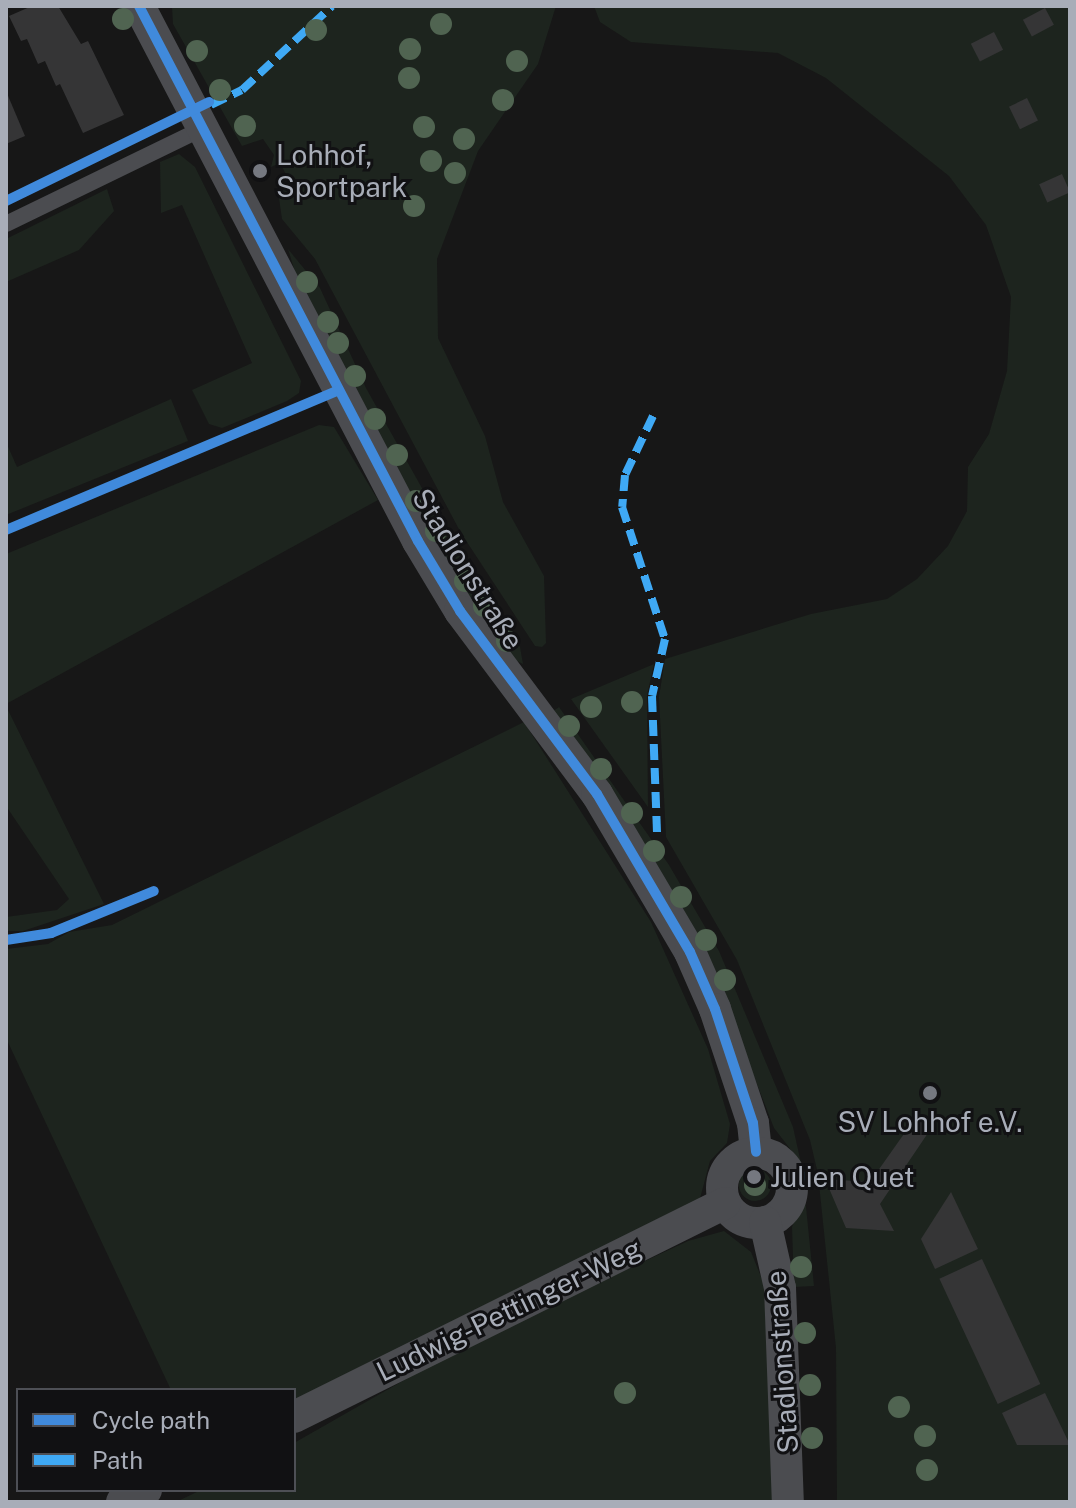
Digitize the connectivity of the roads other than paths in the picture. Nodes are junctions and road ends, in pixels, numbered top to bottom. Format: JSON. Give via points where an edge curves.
{"nodes":[{"id":1,"x":139,"y":6,"type":"edge"},
{"id":2,"x":204,"y":128,"type":"junction"},
{"id":3,"x":6,"y":224,"type":"edge"},
{"id":4,"x":756,"y":1152,"type":"junction"},
{"id":5,"x":725,"y":1203,"type":"junction"},
{"id":6,"x":765,"y":1222,"type":"junction"},
{"id":7,"x":296,"y":1416,"type":"edge"},
{"id":8,"x":142,"y":1492,"type":"edge"},
{"id":9,"x":122,"y":1502,"type":"edge"},
{"id":10,"x":788,"y":1502,"type":"edge"}],
"edges":[{"from":1,"to":2,"type":"street","name":"Stadionstraße"},
{"from":2,"to":3,"type":"lane"},
{"from":2,"to":4,"type":"street","name":"Stadionstraße","via":[[418,541],[460,611],[597,794],[683,939],[715,1009],[753,1123]]},
{"from":4,"to":5,"type":"street","via":[[726,1169]]},
{"from":4,"to":6,"type":"street","via":[[782,1163],[791,1179],[787,1206]]},
{"from":5,"to":6,"type":"street","via":[[737,1218]]},
{"from":5,"to":7,"type":"street","name":"Ludwig-Pettinger-Weg"},
{"from":6,"to":10,"type":"street","name":"Stadionstraße","via":[[780,1288]]},
{"from":8,"to":9,"type":"street"}]}
